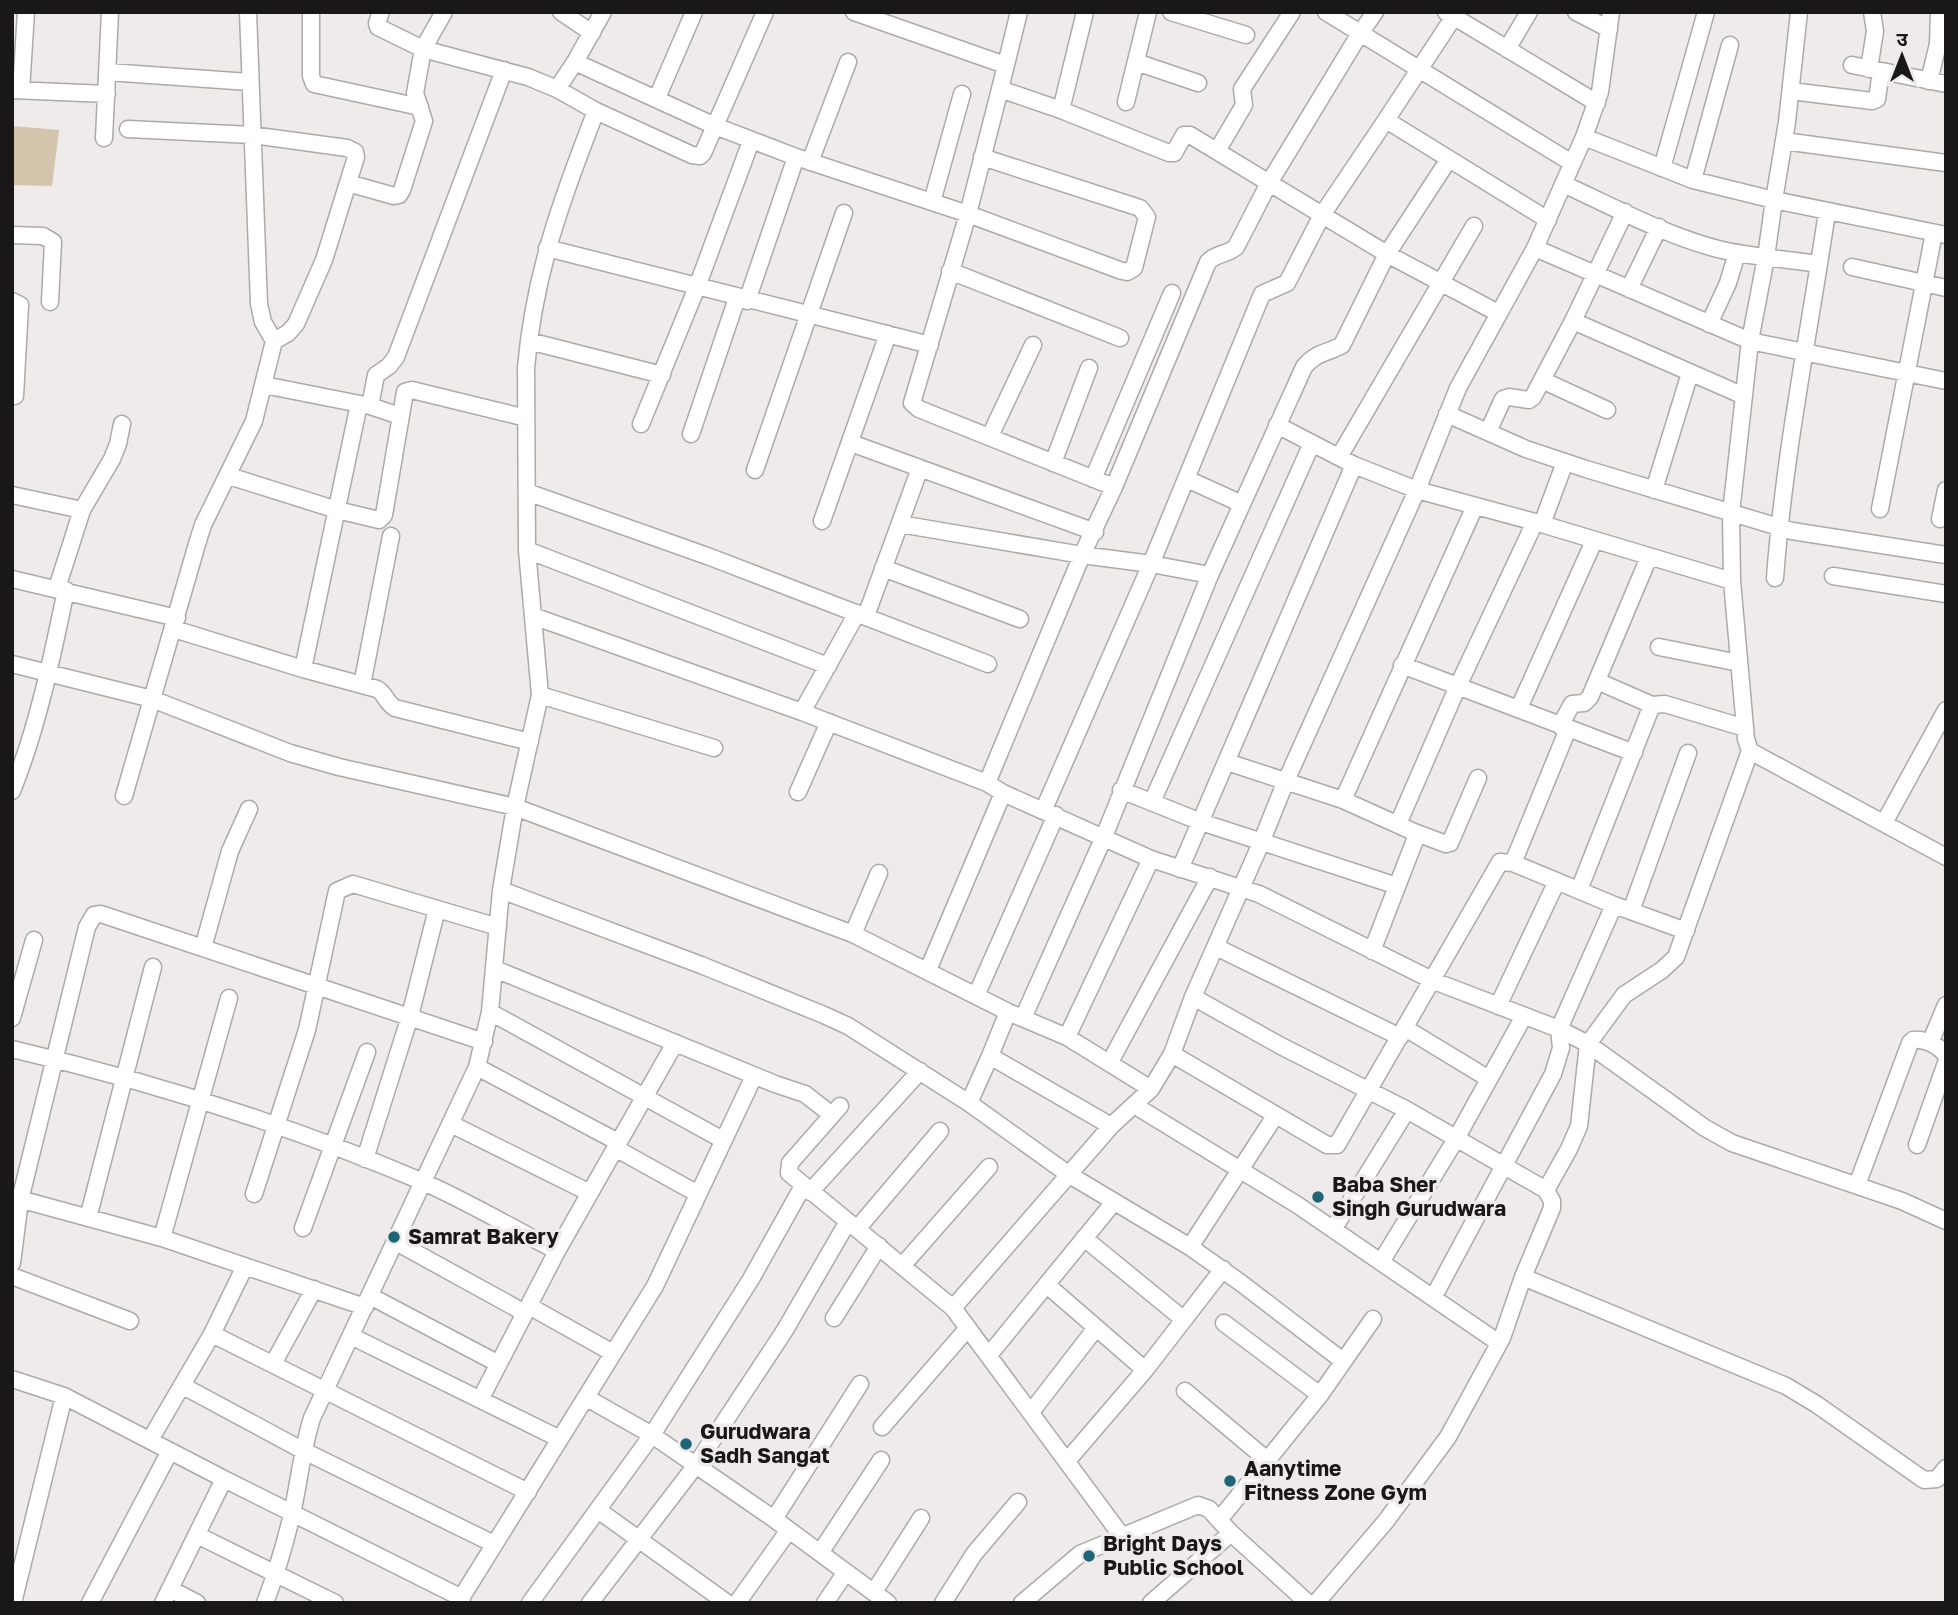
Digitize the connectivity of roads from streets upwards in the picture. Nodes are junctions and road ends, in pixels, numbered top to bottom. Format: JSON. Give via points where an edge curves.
{"nodes":[{"id":1,"x":26,"y":12,"type":"edge"},
{"id":2,"x":110,"y":12,"type":"edge"},
{"id":3,"x":248,"y":12,"type":"edge"},
{"id":4,"x":311,"y":12,"type":"edge"},
{"id":5,"x":381,"y":12,"type":"edge"},
{"id":6,"x":444,"y":12,"type":"edge"},
{"id":7,"x":561,"y":12,"type":"edge"},
{"id":8,"x":603,"y":12,"type":"edge"},
{"id":9,"x":694,"y":12,"type":"edge"},
{"id":10,"x":764,"y":12,"type":"edge"},
{"id":11,"x":854,"y":12,"type":"edge"},
{"id":12,"x":1019,"y":12,"type":"edge"},
{"id":13,"x":1085,"y":12,"type":"edge"},
{"id":14,"x":1148,"y":12,"type":"edge"},
{"id":15,"x":1171,"y":12,"type":"edge"},
{"id":16,"x":1292,"y":12,"type":"edge"},
{"id":17,"x":1326,"y":12,"type":"edge"},
{"id":18,"x":1375,"y":12,"type":"edge"},
{"id":19,"x":1529,"y":12,"type":"edge"},
{"id":20,"x":1576,"y":12,"type":"edge"},
{"id":21,"x":1611,"y":12,"type":"edge"},
{"id":22,"x":1706,"y":12,"type":"edge"},
{"id":23,"x":1799,"y":12,"type":"edge"},
{"id":24,"x":1872,"y":12,"type":"edge"},
{"id":25,"x":1939,"y":12,"type":"edge"},
{"id":26,"x":1453,"y":14,"type":"edge"},
{"id":27,"x":1609,"y":29,"type":"junction"},
{"id":28,"x":592,"y":33,"type":"junction"},
{"id":29,"x":1246,"y":35,"type":"dead end"},
{"id":30,"x":1359,"y":35,"type":"junction"},
{"id":31,"x":1730,"y":45,"type":"dead end"},
{"id":32,"x":424,"y":49,"type":"junction"},
{"id":33,"x":1507,"y":49,"type":"junction"},
{"id":34,"x":575,"y":62,"type":"junction"},
{"id":35,"x":848,"y":62,"type":"dead end"},
{"id":36,"x":1136,"y":62,"type":"junction"},
{"id":37,"x":1005,"y":65,"type":"junction"},
{"id":38,"x":1852,"y":65,"type":"dead end"},
{"id":39,"x":504,"y":70,"type":"junction"},
{"id":40,"x":1417,"y":70,"type":"junction"},
{"id":41,"x":1875,"y":70,"type":"junction"},
{"id":42,"x":108,"y":72,"type":"junction"},
{"id":43,"x":1929,"y":81,"type":"junction"},
{"id":44,"x":249,"y":82,"type":"junction"},
{"id":45,"x":1198,"y":83,"type":"dead end"},
{"id":46,"x":1946,"y":85,"type":"edge"},
{"id":47,"x":557,"y":89,"type":"junction"},
{"id":48,"x":1000,"y":89,"type":"junction"},
{"id":49,"x":17,"y":90,"type":"edge"},
{"id":50,"x":1791,"y":91,"type":"junction"},
{"id":51,"x":107,"y":94,"type":"junction"},
{"id":52,"x":962,"y":94,"type":"dead end"},
{"id":53,"x":657,"y":98,"type":"junction"},
{"id":54,"x":1126,"y":102,"type":"dead end"},
{"id":55,"x":1597,"y":103,"type":"junction"},
{"id":56,"x":420,"y":107,"type":"junction"},
{"id":57,"x":1060,"y":110,"type":"junction"},
{"id":58,"x":596,"y":111,"type":"junction"},
{"id":59,"x":1385,"y":120,"type":"junction"},
{"id":60,"x":715,"y":126,"type":"junction"},
{"id":61,"x":128,"y":129,"type":"dead end"},
{"id":62,"x":252,"y":135,"type":"junction"},
{"id":63,"x":1584,"y":137,"type":"junction"},
{"id":64,"x":104,"y":138,"type":"dead end"},
{"id":65,"x":751,"y":141,"type":"junction"},
{"id":66,"x":1784,"y":141,"type":"junction"},
{"id":67,"x":1217,"y":151,"type":"junction"},
{"id":68,"x":982,"y":157,"type":"junction"},
{"id":69,"x":1448,"y":159,"type":"junction"},
{"id":70,"x":803,"y":160,"type":"junction"},
{"id":71,"x":1572,"y":163,"type":"junction"},
{"id":72,"x":1946,"y":163,"type":"edge"},
{"id":73,"x":1662,"y":168,"type":"junction"},
{"id":74,"x":1693,"y":180,"type":"junction"},
{"id":75,"x":348,"y":183,"type":"junction"},
{"id":76,"x":1269,"y":183,"type":"junction"},
{"id":77,"x":1563,"y":184,"type":"junction"},
{"id":78,"x":1774,"y":200,"type":"junction"},
{"id":79,"x":932,"y":202,"type":"junction"},
{"id":80,"x":1625,"y":212,"type":"junction"},
{"id":81,"x":1827,"y":212,"type":"junction"},
{"id":82,"x":844,"y":213,"type":"dead end"},
{"id":83,"x":968,"y":214,"type":"junction"},
{"id":84,"x":1322,"y":215,"type":"junction"},
{"id":85,"x":1548,"y":220,"type":"junction"},
{"id":86,"x":1474,"y":226,"type":"dead end"},
{"id":87,"x":1658,"y":227,"type":"junction"},
{"id":88,"x":1940,"y":234,"type":"edge"},
{"id":89,"x":12,"y":235,"type":"edge"},
{"id":90,"x":547,"y":248,"type":"junction"},
{"id":91,"x":1535,"y":248,"type":"junction"},
{"id":92,"x":1737,"y":253,"type":"junction"},
{"id":93,"x":1387,"y":254,"type":"junction"},
{"id":94,"x":1766,"y":257,"type":"junction"},
{"id":95,"x":1819,"y":264,"type":"junction"},
{"id":96,"x":1852,"y":267,"type":"dead end"},
{"id":97,"x":950,"y":271,"type":"junction"},
{"id":98,"x":1595,"y":274,"type":"junction"},
{"id":99,"x":1440,"y":282,"type":"junction"},
{"id":100,"x":1924,"y":283,"type":"junction"},
{"id":101,"x":697,"y":287,"type":"junction"},
{"id":102,"x":1946,"y":288,"type":"edge"},
{"id":103,"x":1629,"y":289,"type":"junction"},
{"id":104,"x":1172,"y":293,"type":"dead end"},
{"id":105,"x":12,"y":300,"type":"edge"},
{"id":106,"x":742,"y":300,"type":"junction"},
{"id":107,"x":50,"y":302,"type":"dead end"},
{"id":108,"x":1498,"y":313,"type":"junction"},
{"id":109,"x":810,"y":316,"type":"junction"},
{"id":110,"x":1573,"y":321,"type":"junction"},
{"id":111,"x":1709,"y":324,"type":"junction"},
{"id":112,"x":888,"y":334,"type":"junction"},
{"id":113,"x":1120,"y":338,"type":"dead end"},
{"id":114,"x":274,"y":341,"type":"junction"},
{"id":115,"x":528,"y":341,"type":"junction"},
{"id":116,"x":1750,"y":341,"type":"junction"},
{"id":117,"x":930,"y":345,"type":"junction"},
{"id":118,"x":1033,"y":345,"type":"dead end"},
{"id":119,"x":1804,"y":352,"type":"junction"},
{"id":120,"x":15,"y":360,"type":"edge"},
{"id":121,"x":1088,"y":368,"type":"dead end"},
{"id":122,"x":1690,"y":373,"type":"junction"},
{"id":123,"x":1906,"y":373,"type":"junction"},
{"id":124,"x":662,"y":375,"type":"junction"},
{"id":125,"x":1542,"y":380,"type":"junction"},
{"id":126,"x":1946,"y":381,"type":"edge"},
{"id":127,"x":264,"y":385,"type":"junction"},
{"id":128,"x":15,"y":396,"type":"dead end"},
{"id":129,"x":1744,"y":396,"type":"junction"},
{"id":130,"x":364,"y":405,"type":"junction"},
{"id":131,"x":1607,"y":411,"type":"dead end"},
{"id":132,"x":1447,"y":414,"type":"junction"},
{"id":133,"x":400,"y":416,"type":"junction"},
{"id":134,"x":526,"y":418,"type":"junction"},
{"id":135,"x":121,"y":424,"type":"dead end"},
{"id":136,"x":641,"y":424,"type":"dead end"},
{"id":137,"x":1277,"y":425,"type":"junction"},
{"id":138,"x":1488,"y":432,"type":"junction"},
{"id":139,"x":691,"y":434,"type":"dead end"},
{"id":140,"x":990,"y":436,"type":"junction"},
{"id":141,"x":851,"y":443,"type":"junction"},
{"id":142,"x":1312,"y":443,"type":"junction"},
{"id":143,"x":1347,"y":461,"type":"junction"},
{"id":144,"x":1565,"y":462,"type":"junction"},
{"id":145,"x":1053,"y":463,"type":"junction"},
{"id":146,"x":920,"y":468,"type":"junction"},
{"id":147,"x":755,"y":470,"type":"dead end"},
{"id":148,"x":229,"y":476,"type":"junction"},
{"id":149,"x":1093,"y":479,"type":"junction"},
{"id":150,"x":1187,"y":479,"type":"junction"},
{"id":151,"x":1114,"y":487,"type":"junction"},
{"id":152,"x":1417,"y":490,"type":"junction"},
{"id":153,"x":1654,"y":490,"type":"junction"},
{"id":154,"x":1946,"y":490,"type":"edge"},
{"id":155,"x":527,"y":492,"type":"junction"},
{"id":156,"x":12,"y":495,"type":"edge"},
{"id":157,"x":1242,"y":504,"type":"junction"},
{"id":158,"x":1475,"y":506,"type":"junction"},
{"id":159,"x":1880,"y":509,"type":"dead end"},
{"id":160,"x":82,"y":510,"type":"junction"},
{"id":161,"x":337,"y":510,"type":"junction"},
{"id":162,"x":1731,"y":513,"type":"junction"},
{"id":163,"x":1940,"y":519,"type":"dead end"},
{"id":164,"x":822,"y":520,"type":"dead end"},
{"id":165,"x":1538,"y":523,"type":"junction"},
{"id":166,"x":901,"y":524,"type":"junction"},
{"id":167,"x":1779,"y":527,"type":"junction"},
{"id":168,"x":1095,"y":532,"type":"junction"},
{"id":169,"x":391,"y":536,"type":"dead end"},
{"id":170,"x":1594,"y":541,"type":"junction"},
{"id":171,"x":527,"y":551,"type":"junction"},
{"id":172,"x":1082,"y":555,"type":"junction"},
{"id":173,"x":1946,"y":555,"type":"edge"},
{"id":174,"x":1649,"y":557,"type":"junction"},
{"id":175,"x":1151,"y":564,"type":"junction"},
{"id":176,"x":883,"y":568,"type":"junction"},
{"id":177,"x":1210,"y":575,"type":"junction"},
{"id":178,"x":1833,"y":576,"type":"dead end"},
{"id":179,"x":1775,"y":578,"type":"dead end"},
{"id":180,"x":12,"y":579,"type":"edge"},
{"id":181,"x":1732,"y":581,"type":"junction"},
{"id":182,"x":61,"y":589,"type":"junction"},
{"id":183,"x":1946,"y":594,"type":"edge"},
{"id":184,"x":862,"y":615,"type":"junction"},
{"id":185,"x":533,"y":616,"type":"junction"},
{"id":186,"x":1020,"y":619,"type":"dead end"},
{"id":187,"x":175,"y":623,"type":"junction"},
{"id":188,"x":1660,"y":647,"type":"dead end"},
{"id":189,"x":1740,"y":663,"type":"junction"},
{"id":190,"x":12,"y":664,"type":"edge"},
{"id":191,"x":988,"y":664,"type":"dead end"},
{"id":192,"x":1402,"y":665,"type":"junction"},
{"id":193,"x":828,"y":667,"type":"junction"},
{"id":194,"x":303,"y":669,"type":"junction"},
{"id":195,"x":49,"y":672,"type":"junction"},
{"id":196,"x":1597,"y":681,"type":"junction"},
{"id":197,"x":362,"y":685,"type":"junction"},
{"id":198,"x":1458,"y":686,"type":"junction"},
{"id":199,"x":540,"y":695,"type":"junction"},
{"id":200,"x":152,"y":699,"type":"junction"},
{"id":201,"x":1652,"y":705,"type":"junction"},
{"id":202,"x":1519,"y":708,"type":"junction"},
{"id":203,"x":1946,"y":710,"type":"edge"},
{"id":204,"x":802,"y":712,"type":"junction"},
{"id":205,"x":828,"y":722,"type":"junction"},
{"id":206,"x":1564,"y":728,"type":"junction"},
{"id":207,"x":1745,"y":728,"type":"junction"},
{"id":208,"x":530,"y":742,"type":"junction"},
{"id":209,"x":715,"y":748,"type":"dead end"},
{"id":210,"x":20,"y":749,"type":"edge"},
{"id":211,"x":1751,"y":751,"type":"junction"},
{"id":212,"x":1634,"y":752,"type":"junction"},
{"id":213,"x":1688,"y":753,"type":"dead end"},
{"id":214,"x":1227,"y":762,"type":"junction"},
{"id":215,"x":1478,"y":778,"type":"dead end"},
{"id":216,"x":986,"y":783,"type":"junction"},
{"id":217,"x":1285,"y":783,"type":"junction"},
{"id":218,"x":12,"y":790,"type":"edge"},
{"id":219,"x":1122,"y":790,"type":"junction"},
{"id":220,"x":798,"y":792,"type":"dead end"},
{"id":221,"x":1003,"y":793,"type":"junction"},
{"id":222,"x":124,"y":796,"type":"dead end"},
{"id":223,"x":1342,"y":800,"type":"junction"},
{"id":224,"x":1152,"y":802,"type":"junction"},
{"id":225,"x":515,"y":807,"type":"junction"},
{"id":226,"x":249,"y":809,"type":"dead end"},
{"id":227,"x":1050,"y":812,"type":"junction"},
{"id":228,"x":1201,"y":822,"type":"junction"},
{"id":229,"x":1884,"y":823,"type":"junction"},
{"id":230,"x":1398,"y":824,"type":"junction"},
{"id":231,"x":1415,"y":832,"type":"junction"},
{"id":232,"x":1103,"y":839,"type":"junction"},
{"id":233,"x":1261,"y":843,"type":"junction"},
{"id":234,"x":1946,"y":857,"type":"edge"},
{"id":235,"x":1151,"y":859,"type":"junction"},
{"id":236,"x":1513,"y":863,"type":"junction"},
{"id":237,"x":1180,"y":869,"type":"junction"},
{"id":238,"x":879,"y":873,"type":"dead end"},
{"id":239,"x":1210,"y":877,"type":"junction"},
{"id":240,"x":1557,"y":881,"type":"junction"},
{"id":241,"x":1397,"y":886,"type":"junction"},
{"id":242,"x":1242,"y":888,"type":"junction"},
{"id":243,"x":502,"y":890,"type":"junction"},
{"id":244,"x":1579,"y":890,"type":"junction"},
{"id":245,"x":1614,"y":905,"type":"junction"},
{"id":246,"x":437,"y":909,"type":"junction"},
{"id":247,"x":1631,"y":911,"type":"junction"},
{"id":248,"x":498,"y":927,"type":"junction"},
{"id":249,"x":1686,"y":931,"type":"junction"},
{"id":250,"x":853,"y":934,"type":"junction"},
{"id":251,"x":34,"y":940,"type":"dead end"},
{"id":252,"x":1216,"y":947,"type":"junction"},
{"id":253,"x":203,"y":948,"type":"junction"},
{"id":254,"x":1372,"y":951,"type":"junction"},
{"id":255,"x":153,"y":967,"type":"dead end"},
{"id":256,"x":495,"y":968,"type":"junction"},
{"id":257,"x":928,"y":970,"type":"junction"},
{"id":258,"x":1434,"y":981,"type":"junction"},
{"id":259,"x":316,"y":984,"type":"junction"},
{"id":260,"x":976,"y":996,"type":"junction"},
{"id":261,"x":1194,"y":997,"type":"junction"},
{"id":262,"x":229,"y":998,"type":"dead end"},
{"id":263,"x":1946,"y":1005,"type":"edge"},
{"id":264,"x":1498,"y":1006,"type":"junction"},
{"id":265,"x":490,"y":1012,"type":"junction"},
{"id":266,"x":1016,"y":1015,"type":"junction"},
{"id":267,"x":410,"y":1016,"type":"junction"},
{"id":268,"x":1524,"y":1016,"type":"junction"},
{"id":269,"x":12,"y":1018,"type":"edge"},
{"id":270,"x":1559,"y":1029,"type":"junction"},
{"id":271,"x":1402,"y":1032,"type":"junction"},
{"id":272,"x":1068,"y":1037,"type":"junction"},
{"id":273,"x":484,"y":1042,"type":"junction"},
{"id":274,"x":675,"y":1043,"type":"junction"},
{"id":275,"x":1930,"y":1043,"type":"junction"},
{"id":276,"x":1588,"y":1044,"type":"junction"},
{"id":277,"x":12,"y":1049,"type":"edge"},
{"id":278,"x":367,"y":1052,"type":"dead end"},
{"id":279,"x":1172,"y":1054,"type":"junction"},
{"id":280,"x":1946,"y":1055,"type":"edge"},
{"id":281,"x":990,"y":1056,"type":"junction"},
{"id":282,"x":56,"y":1059,"type":"junction"},
{"id":283,"x":1110,"y":1062,"type":"junction"},
{"id":284,"x":1946,"y":1063,"type":"edge"},
{"id":285,"x":477,"y":1068,"type":"junction"},
{"id":286,"x":920,"y":1071,"type":"junction"},
{"id":287,"x":754,"y":1076,"type":"junction"},
{"id":288,"x":125,"y":1079,"type":"junction"},
{"id":289,"x":1489,"y":1079,"type":"junction"},
{"id":290,"x":1151,"y":1089,"type":"junction"},
{"id":291,"x":1369,"y":1091,"type":"junction"},
{"id":292,"x":645,"y":1097,"type":"junction"},
{"id":293,"x":201,"y":1100,"type":"junction"},
{"id":294,"x":969,"y":1103,"type":"junction"},
{"id":295,"x":1134,"y":1105,"type":"junction"},
{"id":296,"x":1407,"y":1110,"type":"junction"},
{"id":297,"x":1275,"y":1116,"type":"junction"},
{"id":298,"x":451,"y":1124,"type":"junction"},
{"id":299,"x":275,"y":1125,"type":"junction"},
{"id":300,"x":1111,"y":1126,"type":"junction"},
{"id":301,"x":940,"y":1130,"type":"dead end"},
{"id":302,"x":1456,"y":1139,"type":"junction"},
{"id":303,"x":723,"y":1140,"type":"junction"},
{"id":304,"x":332,"y":1145,"type":"junction"},
{"id":305,"x":616,"y":1145,"type":"junction"},
{"id":306,"x":1917,"y":1145,"type":"dead end"},
{"id":307,"x":365,"y":1159,"type":"junction"},
{"id":308,"x":989,"y":1167,"type":"dead end"},
{"id":309,"x":1504,"y":1167,"type":"junction"},
{"id":310,"x":1239,"y":1169,"type":"junction"},
{"id":311,"x":1068,"y":1174,"type":"junction"},
{"id":312,"x":424,"y":1182,"type":"junction"},
{"id":313,"x":1857,"y":1185,"type":"junction"},
{"id":314,"x":807,"y":1189,"type":"junction"},
{"id":315,"x":1546,"y":1190,"type":"junction"},
{"id":316,"x":590,"y":1193,"type":"junction"},
{"id":317,"x":254,"y":1194,"type":"dead end"},
{"id":318,"x":698,"y":1194,"type":"junction"},
{"id":319,"x":16,"y":1199,"type":"edge"},
{"id":320,"x":1114,"y":1202,"type":"junction"},
{"id":321,"x":88,"y":1218,"type":"junction"},
{"id":322,"x":1946,"y":1221,"type":"edge"},
{"id":323,"x":852,"y":1226,"type":"junction"},
{"id":324,"x":303,"y":1228,"type":"dead end"},
{"id":325,"x":1334,"y":1228,"type":"junction"},
{"id":326,"x":162,"y":1238,"type":"junction"},
{"id":327,"x":1084,"y":1238,"type":"junction"},
{"id":328,"x":396,"y":1242,"type":"junction"},
{"id":329,"x":878,"y":1246,"type":"junction"},
{"id":330,"x":1190,"y":1247,"type":"junction"},
{"id":331,"x":557,"y":1251,"type":"junction"},
{"id":332,"x":1381,"y":1262,"type":"junction"},
{"id":333,"x":12,"y":1263,"type":"edge"},
{"id":334,"x":246,"y":1266,"type":"junction"},
{"id":335,"x":902,"y":1266,"type":"junction"},
{"id":336,"x":1223,"y":1269,"type":"junction"},
{"id":337,"x":12,"y":1276,"type":"edge"},
{"id":338,"x":1523,"y":1277,"type":"junction"},
{"id":339,"x":1047,"y":1285,"type":"junction"},
{"id":340,"x":314,"y":1289,"type":"junction"},
{"id":341,"x":1433,"y":1298,"type":"junction"},
{"id":342,"x":367,"y":1302,"type":"junction"},
{"id":343,"x":953,"y":1308,"type":"junction"},
{"id":344,"x":527,"y":1310,"type":"junction"},
{"id":345,"x":834,"y":1318,"type":"dead end"},
{"id":346,"x":1183,"y":1319,"type":"junction"},
{"id":347,"x":1373,"y":1319,"type":"dead end"},
{"id":348,"x":130,"y":1321,"type":"dead end"},
{"id":349,"x":1224,"y":1323,"type":"dead end"},
{"id":350,"x":968,"y":1328,"type":"junction"},
{"id":351,"x":1096,"y":1328,"type":"junction"},
{"id":352,"x":212,"y":1334,"type":"junction"},
{"id":353,"x":351,"y":1336,"type":"junction"},
{"id":354,"x":1499,"y":1343,"type":"junction"},
{"id":355,"x":613,"y":1353,"type":"junction"},
{"id":356,"x":989,"y":1355,"type":"junction"},
{"id":357,"x":1343,"y":1361,"type":"junction"},
{"id":358,"x":498,"y":1363,"type":"junction"},
{"id":359,"x":273,"y":1364,"type":"junction"},
{"id":360,"x":1145,"y":1370,"type":"junction"},
{"id":361,"x":12,"y":1379,"type":"edge"},
{"id":362,"x":860,"y":1384,"type":"dead end"},
{"id":363,"x":183,"y":1386,"type":"junction"},
{"id":364,"x":323,"y":1390,"type":"junction"},
{"id":365,"x":1185,"y":1391,"type":"dead end"},
{"id":366,"x":1320,"y":1395,"type":"junction"},
{"id":367,"x":64,"y":1396,"type":"junction"},
{"id":368,"x":481,"y":1398,"type":"junction"},
{"id":369,"x":587,"y":1398,"type":"junction"},
{"id":370,"x":1031,"y":1412,"type":"junction"},
{"id":371,"x":882,"y":1427,"type":"dead end"},
{"id":372,"x":652,"y":1435,"type":"junction"},
{"id":373,"x":560,"y":1439,"type":"junction"},
{"id":374,"x":150,"y":1440,"type":"junction"},
{"id":375,"x":302,"y":1450,"type":"junction"},
{"id":376,"x":170,"y":1451,"type":"junction"},
{"id":377,"x":881,"y":1460,"type":"dead end"},
{"id":378,"x":1267,"y":1460,"type":"junction"},
{"id":379,"x":1068,"y":1461,"type":"junction"},
{"id":380,"x":696,"y":1465,"type":"junction"},
{"id":381,"x":1946,"y":1468,"type":"edge"},
{"id":382,"x":224,"y":1479,"type":"junction"},
{"id":383,"x":528,"y":1492,"type":"junction"},
{"id":384,"x":1018,"y":1502,"type":"dead end"},
{"id":385,"x":598,"y":1510,"type":"junction"},
{"id":386,"x":292,"y":1513,"type":"junction"},
{"id":387,"x":921,"y":1518,"type":"dead end"},
{"id":388,"x":774,"y":1519,"type":"junction"},
{"id":389,"x":1225,"y":1526,"type":"junction"},
{"id":390,"x":789,"y":1530,"type":"junction"},
{"id":391,"x":197,"y":1535,"type":"junction"},
{"id":392,"x":1121,"y":1535,"type":"junction"},
{"id":393,"x":639,"y":1538,"type":"junction"},
{"id":394,"x":494,"y":1544,"type":"junction"},
{"id":395,"x":820,"y":1553,"type":"junction"},
{"id":396,"x":19,"y":1556,"type":"edge"},
{"id":397,"x":846,"y":1572,"type":"junction"},
{"id":398,"x":276,"y":1573,"type":"junction"},
{"id":399,"x":874,"y":1592,"type":"junction"},
{"id":400,"x":166,"y":1596,"type":"edge"},
{"id":401,"x":460,"y":1600,"type":"edge"},
{"id":402,"x":1029,"y":1600,"type":"edge"},
{"id":403,"x":721,"y":1601,"type":"edge"},
{"id":404,"x":13,"y":1603,"type":"edge"},
{"id":405,"x":90,"y":1603,"type":"edge"},
{"id":406,"x":197,"y":1603,"type":"edge"},
{"id":407,"x":265,"y":1603,"type":"edge"},
{"id":408,"x":335,"y":1603,"type":"edge"},
{"id":409,"x":530,"y":1603,"type":"edge"},
{"id":410,"x":590,"y":1603,"type":"edge"},
{"id":411,"x":737,"y":1603,"type":"edge"},
{"id":412,"x":825,"y":1603,"type":"edge"},
{"id":413,"x":888,"y":1603,"type":"edge"},
{"id":414,"x":943,"y":1603,"type":"edge"},
{"id":415,"x":1151,"y":1603,"type":"edge"},
{"id":416,"x":1308,"y":1603,"type":"edge"},
{"id":417,"x":1316,"y":1603,"type":"edge"}],
"edges":[{"from":1,"to":49,"type":"street"},
{"from":2,"to":42,"type":"street"},
{"from":3,"to":44,"type":"street"},
{"from":4,"to":56,"type":"street","via":[[314,85]]},
{"from":5,"to":32,"type":"street","via":[[378,27]]},
{"from":6,"to":32,"type":"street"},
{"from":7,"to":28,"type":"street"},
{"from":8,"to":28,"type":"street"},
{"from":9,"to":53,"type":"street"},
{"from":10,"to":60,"type":"street"},
{"from":11,"to":37,"type":"street"},
{"from":12,"to":37,"type":"street"},
{"from":13,"to":57,"type":"street"},
{"from":14,"to":36,"type":"street"},
{"from":15,"to":29,"type":"street"},
{"from":16,"to":67,"type":"street","via":[[1242,89],[1244,105]]},
{"from":17,"to":30,"type":"street"},
{"from":18,"to":30,"type":"street"},
{"from":19,"to":33,"type":"street"},
{"from":20,"to":27,"type":"street"},
{"from":21,"to":27,"type":"street"},
{"from":22,"to":73,"type":"street"},
{"from":23,"to":50,"type":"street"},
{"from":24,"to":41,"type":"street"},
{"from":25,"to":43,"type":"street","via":[[1938,44]]},
{"from":26,"to":33,"type":"street"},
{"from":26,"to":40,"type":"street"},
{"from":27,"to":55,"type":"street"},
{"from":28,"to":34,"type":"street"},
{"from":30,"to":40,"type":"street"},
{"from":30,"to":76,"type":"street"},
{"from":31,"to":74,"type":"street"},
{"from":32,"to":39,"type":"street"},
{"from":32,"to":56,"type":"street","via":[[415,93]]},
{"from":33,"to":55,"type":"street"},
{"from":34,"to":47,"type":"street"},
{"from":34,"to":53,"type":"street"},
{"from":35,"to":70,"type":"street"},
{"from":36,"to":45,"type":"street"},
{"from":36,"to":54,"type":"street"},
{"from":37,"to":48,"type":"street"},
{"from":38,"to":41,"type":"street"},
{"from":39,"to":47,"type":"street"},
{"from":39,"to":130,"type":"street","via":[[396,356],[376,375]]},
{"from":40,"to":59,"type":"street"},
{"from":40,"to":71,"type":"street"},
{"from":41,"to":43,"type":"street"},
{"from":41,"to":50,"type":"street","via":[[1879,94],[1871,101]]},
{"from":42,"to":44,"type":"street"},
{"from":42,"to":51,"type":"street"},
{"from":43,"to":46,"type":"street"},
{"from":44,"to":62,"type":"street"},
{"from":47,"to":58,"type":"street"},
{"from":48,"to":57,"type":"street"},
{"from":48,"to":68,"type":"street"},
{"from":49,"to":51,"type":"street"},
{"from":50,"to":66,"type":"street"},
{"from":51,"to":64,"type":"street"},
{"from":52,"to":79,"type":"street"},
{"from":53,"to":60,"type":"street"},
{"from":55,"to":63,"type":"street"},
{"from":56,"to":75,"type":"street","via":[[424,121],[399,195]]},
{"from":57,"to":67,"type":"street","via":[[1168,153],[1174,153],[1186,134]]},
{"from":58,"to":60,"type":"street","via":[[695,156],[703,153]]},
{"from":58,"to":90,"type":"street"},
{"from":59,"to":69,"type":"street"},
{"from":59,"to":84,"type":"street"},
{"from":60,"to":65,"type":"street"},
{"from":61,"to":62,"type":"street"},
{"from":62,"to":75,"type":"street","via":[[352,149],[356,157]]},
{"from":62,"to":114,"type":"street","via":[[259,304]]},
{"from":63,"to":71,"type":"street"},
{"from":63,"to":73,"type":"street"},
{"from":65,"to":70,"type":"street"},
{"from":65,"to":101,"type":"street"},
{"from":66,"to":72,"type":"street"},
{"from":66,"to":78,"type":"street"},
{"from":67,"to":76,"type":"street"},
{"from":68,"to":83,"type":"street"},
{"from":68,"to":83,"type":"street","via":[[1140,208],[1147,217],[1134,268],[1127,272]]},
{"from":69,"to":85,"type":"street"},
{"from":69,"to":93,"type":"street"},
{"from":70,"to":79,"type":"street"},
{"from":70,"to":106,"type":"street"},
{"from":71,"to":77,"type":"street"},
{"from":73,"to":74,"type":"street"},
{"from":74,"to":78,"type":"street"},
{"from":75,"to":114,"type":"street","via":[[324,260],[296,324]]},
{"from":76,"to":84,"type":"street"},
{"from":76,"to":151,"type":"street","via":[[1236,247],[1208,262]]},
{"from":77,"to":80,"type":"street"},
{"from":77,"to":85,"type":"street"},
{"from":78,"to":81,"type":"street"},
{"from":78,"to":94,"type":"street"},
{"from":79,"to":83,"type":"street"},
{"from":80,"to":87,"type":"street"},
{"from":80,"to":98,"type":"street"},
{"from":81,"to":88,"type":"street"},
{"from":81,"to":95,"type":"street"},
{"from":82,"to":109,"type":"street"},
{"from":83,"to":97,"type":"street"},
{"from":84,"to":93,"type":"street"},
{"from":84,"to":150,"type":"street","via":[[1287,283],[1262,294]]},
{"from":85,"to":91,"type":"street"},
{"from":86,"to":99,"type":"street"},
{"from":87,"to":92,"type":"street"},
{"from":87,"to":103,"type":"street"},
{"from":88,"to":100,"type":"street"},
{"from":89,"to":107,"type":"street","via":[[43,236],[53,242]]},
{"from":90,"to":101,"type":"street"},
{"from":90,"to":115,"type":"street"},
{"from":91,"to":98,"type":"street"},
{"from":91,"to":108,"type":"street"},
{"from":92,"to":94,"type":"street"},
{"from":92,"to":111,"type":"street"},
{"from":93,"to":99,"type":"street"},
{"from":93,"to":137,"type":"street","via":[[1342,345],[1309,360]]},
{"from":94,"to":95,"type":"street"},
{"from":94,"to":116,"type":"street"},
{"from":95,"to":119,"type":"street"},
{"from":96,"to":100,"type":"street"},
{"from":97,"to":113,"type":"street"},
{"from":97,"to":117,"type":"street"},
{"from":98,"to":103,"type":"street"},
{"from":98,"to":110,"type":"street"},
{"from":99,"to":108,"type":"street"},
{"from":99,"to":143,"type":"street"},
{"from":100,"to":102,"type":"street"},
{"from":100,"to":123,"type":"street"},
{"from":101,"to":106,"type":"street"},
{"from":101,"to":124,"type":"street"},
{"from":103,"to":111,"type":"street"},
{"from":104,"to":149,"type":"street"},
{"from":105,"to":120,"type":"street","via":[[20,304]]},
{"from":106,"to":109,"type":"street"},
{"from":106,"to":139,"type":"street"},
{"from":108,"to":132,"type":"street"},
{"from":109,"to":112,"type":"street"},
{"from":109,"to":147,"type":"street"},
{"from":110,"to":122,"type":"street"},
{"from":110,"to":125,"type":"street"},
{"from":111,"to":116,"type":"street"},
{"from":112,"to":117,"type":"street"},
{"from":112,"to":141,"type":"street"},
{"from":114,"to":127,"type":"street"},
{"from":115,"to":124,"type":"street"},
{"from":115,"to":134,"type":"street"},
{"from":116,"to":119,"type":"street"},
{"from":116,"to":129,"type":"street"},
{"from":117,"to":140,"type":"street","via":[[914,406]]},
{"from":118,"to":140,"type":"street"},
{"from":119,"to":123,"type":"street"},
{"from":119,"to":167,"type":"street"},
{"from":120,"to":128,"type":"street"},
{"from":121,"to":145,"type":"street"},
{"from":122,"to":129,"type":"street"},
{"from":122,"to":153,"type":"street"},
{"from":123,"to":126,"type":"street"},
{"from":123,"to":159,"type":"street"},
{"from":124,"to":136,"type":"street"},
{"from":125,"to":131,"type":"street"},
{"from":125,"to":138,"type":"street","via":[[1529,400],[1503,399]]},
{"from":127,"to":130,"type":"street"},
{"from":127,"to":148,"type":"street","via":[[254,421]]},
{"from":129,"to":162,"type":"street"},
{"from":130,"to":133,"type":"street"},
{"from":130,"to":161,"type":"street"},
{"from":132,"to":138,"type":"street"},
{"from":132,"to":152,"type":"street"},
{"from":133,"to":134,"type":"street","via":[[409,390]]},
{"from":133,"to":161,"type":"street","via":[[382,518]]},
{"from":134,"to":155,"type":"street"},
{"from":135,"to":160,"type":"street","via":[[112,459]]},
{"from":137,"to":142,"type":"street"},
{"from":137,"to":157,"type":"street"},
{"from":138,"to":144,"type":"street"},
{"from":140,"to":145,"type":"street"},
{"from":141,"to":146,"type":"street"},
{"from":141,"to":164,"type":"street"},
{"from":142,"to":143,"type":"street"},
{"from":142,"to":224,"type":"street"},
{"from":143,"to":152,"type":"street"},
{"from":143,"to":214,"type":"street"},
{"from":144,"to":153,"type":"street"},
{"from":144,"to":165,"type":"street"},
{"from":145,"to":149,"type":"street"},
{"from":146,"to":166,"type":"street"},
{"from":146,"to":168,"type":"street"},
{"from":148,"to":161,"type":"street"},
{"from":148,"to":187,"type":"street","via":[[203,525]]},
{"from":149,"to":151,"type":"street"},
{"from":150,"to":157,"type":"street"},
{"from":150,"to":175,"type":"street"},
{"from":151,"to":168,"type":"street"},
{"from":152,"to":158,"type":"street"},
{"from":152,"to":217,"type":"street"},
{"from":153,"to":162,"type":"street"},
{"from":154,"to":163,"type":"street"},
{"from":155,"to":171,"type":"street"},
{"from":155,"to":184,"type":"street"},
{"from":156,"to":160,"type":"street"},
{"from":157,"to":177,"type":"street"},
{"from":158,"to":165,"type":"street"},
{"from":158,"to":192,"type":"street"},
{"from":160,"to":182,"type":"street"},
{"from":161,"to":194,"type":"street"},
{"from":162,"to":167,"type":"street"},
{"from":162,"to":181,"type":"street"},
{"from":165,"to":170,"type":"street"},
{"from":165,"to":198,"type":"street"},
{"from":166,"to":172,"type":"street"},
{"from":166,"to":176,"type":"street"},
{"from":167,"to":173,"type":"street"},
{"from":167,"to":179,"type":"street"},
{"from":168,"to":172,"type":"street"},
{"from":169,"to":197,"type":"street"},
{"from":170,"to":174,"type":"street"},
{"from":170,"to":202,"type":"street"},
{"from":171,"to":185,"type":"street"},
{"from":171,"to":193,"type":"street"},
{"from":172,"to":175,"type":"street"},
{"from":172,"to":216,"type":"street"},
{"from":174,"to":181,"type":"street"},
{"from":174,"to":196,"type":"street"},
{"from":175,"to":177,"type":"street"},
{"from":175,"to":227,"type":"street"},
{"from":176,"to":184,"type":"street"},
{"from":176,"to":186,"type":"street"},
{"from":177,"to":219,"type":"street"},
{"from":178,"to":183,"type":"street"},
{"from":180,"to":182,"type":"street"},
{"from":181,"to":189,"type":"street"},
{"from":182,"to":187,"type":"street"},
{"from":182,"to":195,"type":"street"},
{"from":184,"to":191,"type":"street"},
{"from":184,"to":193,"type":"street"},
{"from":185,"to":199,"type":"street"},
{"from":185,"to":204,"type":"street"},
{"from":187,"to":194,"type":"street"},
{"from":187,"to":200,"type":"street"},
{"from":188,"to":189,"type":"street"},
{"from":189,"to":207,"type":"street"},
{"from":190,"to":195,"type":"street"},
{"from":192,"to":198,"type":"street"},
{"from":192,"to":223,"type":"street"},
{"from":193,"to":204,"type":"street"},
{"from":194,"to":197,"type":"street"},
{"from":195,"to":200,"type":"street"},
{"from":195,"to":210,"type":"street"},
{"from":196,"to":201,"type":"street"},
{"from":196,"to":206,"type":"street","via":[[1587,701],[1568,708]]},
{"from":197,"to":208,"type":"street","via":[[380,690],[395,708]]},
{"from":198,"to":202,"type":"street"},
{"from":198,"to":230,"type":"street"},
{"from":199,"to":208,"type":"street"},
{"from":199,"to":209,"type":"street"},
{"from":200,"to":222,"type":"street"},
{"from":200,"to":225,"type":"street","via":[[290,753]]},
{"from":201,"to":207,"type":"street","via":[[1665,704]]},
{"from":201,"to":212,"type":"street"},
{"from":202,"to":206,"type":"street"},
{"from":203,"to":229,"type":"street"},
{"from":204,"to":205,"type":"street"},
{"from":205,"to":216,"type":"street"},
{"from":205,"to":220,"type":"street"},
{"from":206,"to":212,"type":"street"},
{"from":206,"to":236,"type":"street"},
{"from":207,"to":211,"type":"street"},
{"from":208,"to":225,"type":"street"},
{"from":210,"to":218,"type":"street"},
{"from":211,"to":229,"type":"street"},
{"from":211,"to":249,"type":"street"},
{"from":212,"to":244,"type":"street"},
{"from":213,"to":247,"type":"street"},
{"from":214,"to":217,"type":"street"},
{"from":214,"to":228,"type":"street"},
{"from":215,"to":231,"type":"street","via":[[1450,843]]},
{"from":216,"to":221,"type":"street"},
{"from":217,"to":223,"type":"street"},
{"from":217,"to":233,"type":"street"},
{"from":219,"to":224,"type":"street"},
{"from":219,"to":232,"type":"street"},
{"from":221,"to":227,"type":"street"},
{"from":221,"to":257,"type":"street"},
{"from":223,"to":230,"type":"street"},
{"from":224,"to":228,"type":"street"},
{"from":225,"to":243,"type":"street"},
{"from":225,"to":250,"type":"street"},
{"from":226,"to":253,"type":"street","via":[[230,851]]},
{"from":227,"to":232,"type":"street"},
{"from":227,"to":260,"type":"street"},
{"from":228,"to":233,"type":"street"},
{"from":228,"to":237,"type":"street"},
{"from":229,"to":234,"type":"street"},
{"from":230,"to":231,"type":"street"},
{"from":231,"to":241,"type":"street"},
{"from":232,"to":235,"type":"street"},
{"from":232,"to":266,"type":"street"},
{"from":233,"to":241,"type":"street"},
{"from":233,"to":242,"type":"street"},
{"from":235,"to":237,"type":"street"},
{"from":235,"to":272,"type":"street"},
{"from":236,"to":240,"type":"street"},
{"from":236,"to":258,"type":"street","via":[[1497,866]]},
{"from":237,"to":239,"type":"street"},
{"from":238,"to":250,"type":"street"},
{"from":239,"to":242,"type":"street"},
{"from":239,"to":283,"type":"street"},
{"from":240,"to":244,"type":"street"},
{"from":240,"to":264,"type":"street"},
{"from":241,"to":254,"type":"street"},
{"from":242,"to":252,"type":"street"},
{"from":242,"to":254,"type":"street"},
{"from":243,"to":248,"type":"street"},
{"from":243,"to":286,"type":"street","via":[[824,1014]]},
{"from":244,"to":245,"type":"street"},
{"from":245,"to":247,"type":"street"},
{"from":245,"to":270,"type":"street"},
{"from":246,"to":248,"type":"street"},
{"from":246,"to":259,"type":"street","via":[[353,884],[341,887],[335,896]]},
{"from":246,"to":267,"type":"street"},
{"from":247,"to":249,"type":"street"},
{"from":248,"to":256,"type":"street"},
{"from":249,"to":276,"type":"street","via":[[1670,964],[1624,995]]},
{"from":250,"to":257,"type":"street"},
{"from":251,"to":269,"type":"street"},
{"from":252,"to":261,"type":"street"},
{"from":252,"to":271,"type":"street"},
{"from":253,"to":259,"type":"street"},
{"from":253,"to":282,"type":"street","via":[[94,915],[87,927]]},
{"from":254,"to":258,"type":"street"},
{"from":255,"to":288,"type":"street"},
{"from":256,"to":265,"type":"street"},
{"from":256,"to":274,"type":"street"},
{"from":257,"to":260,"type":"street"},
{"from":258,"to":264,"type":"street"},
{"from":258,"to":271,"type":"street"},
{"from":259,"to":267,"type":"street"},
{"from":259,"to":299,"type":"street","via":[[299,1058]]},
{"from":260,"to":266,"type":"street"},
{"from":261,"to":279,"type":"street"},
{"from":261,"to":291,"type":"street"},
{"from":262,"to":293,"type":"street"},
{"from":263,"to":275,"type":"street"},
{"from":264,"to":268,"type":"street"},
{"from":265,"to":273,"type":"street"},
{"from":265,"to":292,"type":"street"},
{"from":266,"to":272,"type":"street"},
{"from":266,"to":281,"type":"street"},
{"from":267,"to":273,"type":"street"},
{"from":267,"to":307,"type":"street"},
{"from":268,"to":270,"type":"street"},
{"from":268,"to":289,"type":"street"},
{"from":270,"to":276,"type":"street"},
{"from":270,"to":309,"type":"street","via":[[1561,1048],[1553,1074]]},
{"from":271,"to":289,"type":"street"},
{"from":271,"to":291,"type":"street"},
{"from":272,"to":283,"type":"street"},
{"from":273,"to":285,"type":"street"},
{"from":274,"to":287,"type":"street"},
{"from":274,"to":292,"type":"street"},
{"from":275,"to":280,"type":"street"},
{"from":275,"to":313,"type":"street","via":[[1917,1039],[1910,1043]]},
{"from":276,"to":313,"type":"street","via":[[1718,1137]]},
{"from":276,"to":315,"type":"street","via":[[1579,1126]]},
{"from":277,"to":282,"type":"street"},
{"from":278,"to":304,"type":"street"},
{"from":279,"to":290,"type":"street"},
{"from":279,"to":297,"type":"street"},
{"from":281,"to":294,"type":"street"},
{"from":281,"to":300,"type":"street"},
{"from":282,"to":288,"type":"street"},
{"from":282,"to":319,"type":"street"},
{"from":283,"to":290,"type":"street"},
{"from":284,"to":306,"type":"street"},
{"from":285,"to":298,"type":"street"},
{"from":285,"to":305,"type":"street"},
{"from":286,"to":294,"type":"street"},
{"from":286,"to":314,"type":"street"},
{"from":287,"to":303,"type":"street"},
{"from":287,"to":314,"type":"street","via":[[836,1110],[790,1163],[789,1173]]},
{"from":288,"to":293,"type":"street"},
{"from":288,"to":321,"type":"street"},
{"from":289,"to":302,"type":"street"},
{"from":290,"to":295,"type":"street"},
{"from":291,"to":296,"type":"street"},
{"from":291,"to":297,"type":"street","via":[[1337,1145],[1328,1145]]},
{"from":292,"to":303,"type":"street"},
{"from":292,"to":305,"type":"street"},
{"from":293,"to":299,"type":"street"},
{"from":293,"to":326,"type":"street"},
{"from":294,"to":311,"type":"street"},
{"from":295,"to":300,"type":"street"},
{"from":295,"to":310,"type":"street"},
{"from":296,"to":302,"type":"street"},
{"from":296,"to":325,"type":"street"},
{"from":297,"to":310,"type":"street"},
{"from":298,"to":312,"type":"street"},
{"from":298,"to":316,"type":"street"},
{"from":299,"to":304,"type":"street"},
{"from":299,"to":317,"type":"street"},
{"from":300,"to":311,"type":"street"},
{"from":301,"to":323,"type":"street"},
{"from":302,"to":309,"type":"street"},
{"from":302,"to":332,"type":"street"},
{"from":303,"to":318,"type":"street"},
{"from":304,"to":307,"type":"street"},
{"from":304,"to":324,"type":"street"},
{"from":305,"to":316,"type":"street"},
{"from":305,"to":318,"type":"street"},
{"from":307,"to":312,"type":"street"},
{"from":308,"to":335,"type":"street"},
{"from":309,"to":315,"type":"street"},
{"from":309,"to":341,"type":"street"},
{"from":310,"to":325,"type":"street"},
{"from":310,"to":330,"type":"street"},
{"from":311,"to":320,"type":"street"},
{"from":311,"to":343,"type":"street"},
{"from":312,"to":328,"type":"street"},
{"from":312,"to":331,"type":"street"},
{"from":313,"to":322,"type":"street"},
{"from":314,"to":323,"type":"street"},
{"from":314,"to":372,"type":"street"},
{"from":315,"to":338,"type":"street","via":[[1552,1209]]},
{"from":316,"to":331,"type":"street"},
{"from":318,"to":355,"type":"street","via":[[655,1286]]},
{"from":319,"to":321,"type":"street"},
{"from":319,"to":333,"type":"street"},
{"from":320,"to":327,"type":"street"},
{"from":320,"to":330,"type":"street"},
{"from":321,"to":326,"type":"street"},
{"from":323,"to":329,"type":"street"},
{"from":323,"to":380,"type":"street"},
{"from":325,"to":332,"type":"street"},
{"from":326,"to":334,"type":"street"},
{"from":327,"to":339,"type":"street"},
{"from":327,"to":346,"type":"street"},
{"from":328,"to":342,"type":"street"},
{"from":328,"to":344,"type":"street"},
{"from":329,"to":335,"type":"street"},
{"from":329,"to":345,"type":"street"},
{"from":330,"to":336,"type":"street"},
{"from":331,"to":344,"type":"street"},
{"from":332,"to":341,"type":"street"},
{"from":334,"to":340,"type":"street"},
{"from":334,"to":352,"type":"street"},
{"from":335,"to":343,"type":"street"},
{"from":336,"to":346,"type":"street"},
{"from":336,"to":357,"type":"street"},
{"from":337,"to":348,"type":"street"},
{"from":338,"to":354,"type":"street"},
{"from":338,"to":381,"type":"street","via":[[1786,1386],[1924,1480],[1937,1479]]},
{"from":339,"to":351,"type":"street"},
{"from":339,"to":356,"type":"street"},
{"from":340,"to":342,"type":"street"},
{"from":340,"to":359,"type":"street"},
{"from":341,"to":354,"type":"street"},
{"from":342,"to":353,"type":"street"},
{"from":342,"to":358,"type":"street"},
{"from":343,"to":350,"type":"street"},
{"from":344,"to":355,"type":"street"},
{"from":344,"to":358,"type":"street"},
{"from":346,"to":360,"type":"street"},
{"from":347,"to":357,"type":"street"},
{"from":349,"to":366,"type":"street"},
{"from":350,"to":356,"type":"street"},
{"from":350,"to":371,"type":"street"},
{"from":351,"to":360,"type":"street"},
{"from":351,"to":370,"type":"street"},
{"from":352,"to":359,"type":"street"},
{"from":352,"to":363,"type":"street"},
{"from":353,"to":364,"type":"street"},
{"from":353,"to":368,"type":"street"},
{"from":354,"to":417,"type":"street","via":[[1430,1464]]},
{"from":355,"to":369,"type":"street"},
{"from":356,"to":370,"type":"street"},
{"from":357,"to":366,"type":"street"},
{"from":358,"to":368,"type":"street"},
{"from":359,"to":364,"type":"street"},
{"from":360,"to":379,"type":"street"},
{"from":361,"to":367,"type":"street"},
{"from":362,"to":388,"type":"street"},
{"from":363,"to":374,"type":"street"},
{"from":363,"to":375,"type":"street"},
{"from":364,"to":375,"type":"street"},
{"from":364,"to":383,"type":"street"},
{"from":365,"to":378,"type":"street"},
{"from":366,"to":378,"type":"street"},
{"from":367,"to":374,"type":"street"},
{"from":367,"to":396,"type":"street"},
{"from":368,"to":373,"type":"street"},
{"from":369,"to":372,"type":"street"},
{"from":369,"to":373,"type":"street"},
{"from":370,"to":379,"type":"street"},
{"from":372,"to":380,"type":"street"},
{"from":372,"to":385,"type":"street"},
{"from":373,"to":383,"type":"street"},
{"from":374,"to":376,"type":"street"},
{"from":375,"to":386,"type":"street"},
{"from":375,"to":394,"type":"street"},
{"from":376,"to":382,"type":"street"},
{"from":376,"to":405,"type":"street"},
{"from":377,"to":395,"type":"street"},
{"from":378,"to":389,"type":"street"},
{"from":379,"to":392,"type":"street"},
{"from":380,"to":388,"type":"street"},
{"from":380,"to":393,"type":"street"},
{"from":382,"to":386,"type":"street"},
{"from":382,"to":391,"type":"street"},
{"from":383,"to":394,"type":"street"},
{"from":384,"to":414,"type":"street","via":[[974,1554]]},
{"from":385,"to":393,"type":"street"},
{"from":385,"to":409,"type":"street"},
{"from":386,"to":398,"type":"street"},
{"from":386,"to":401,"type":"street"},
{"from":387,"to":399,"type":"street"},
{"from":388,"to":390,"type":"street"},
{"from":389,"to":392,"type":"street","via":[[1209,1509],[1198,1505]]},
{"from":389,"to":415,"type":"street"},
{"from":389,"to":416,"type":"street"},
{"from":390,"to":395,"type":"street"},
{"from":390,"to":411,"type":"street"},
{"from":391,"to":398,"type":"street"},
{"from":391,"to":400,"type":"street"},
{"from":392,"to":402,"type":"street","via":[[1080,1553]]},
{"from":393,"to":403,"type":"street"},
{"from":393,"to":410,"type":"street"},
{"from":394,"to":401,"type":"street"},
{"from":395,"to":397,"type":"street"},
{"from":396,"to":404,"type":"street"},
{"from":397,"to":399,"type":"street"},
{"from":397,"to":412,"type":"street"},
{"from":398,"to":407,"type":"street"},
{"from":398,"to":408,"type":"street"},
{"from":399,"to":413,"type":"street"},
{"from":400,"to":406,"type":"street"}]}
